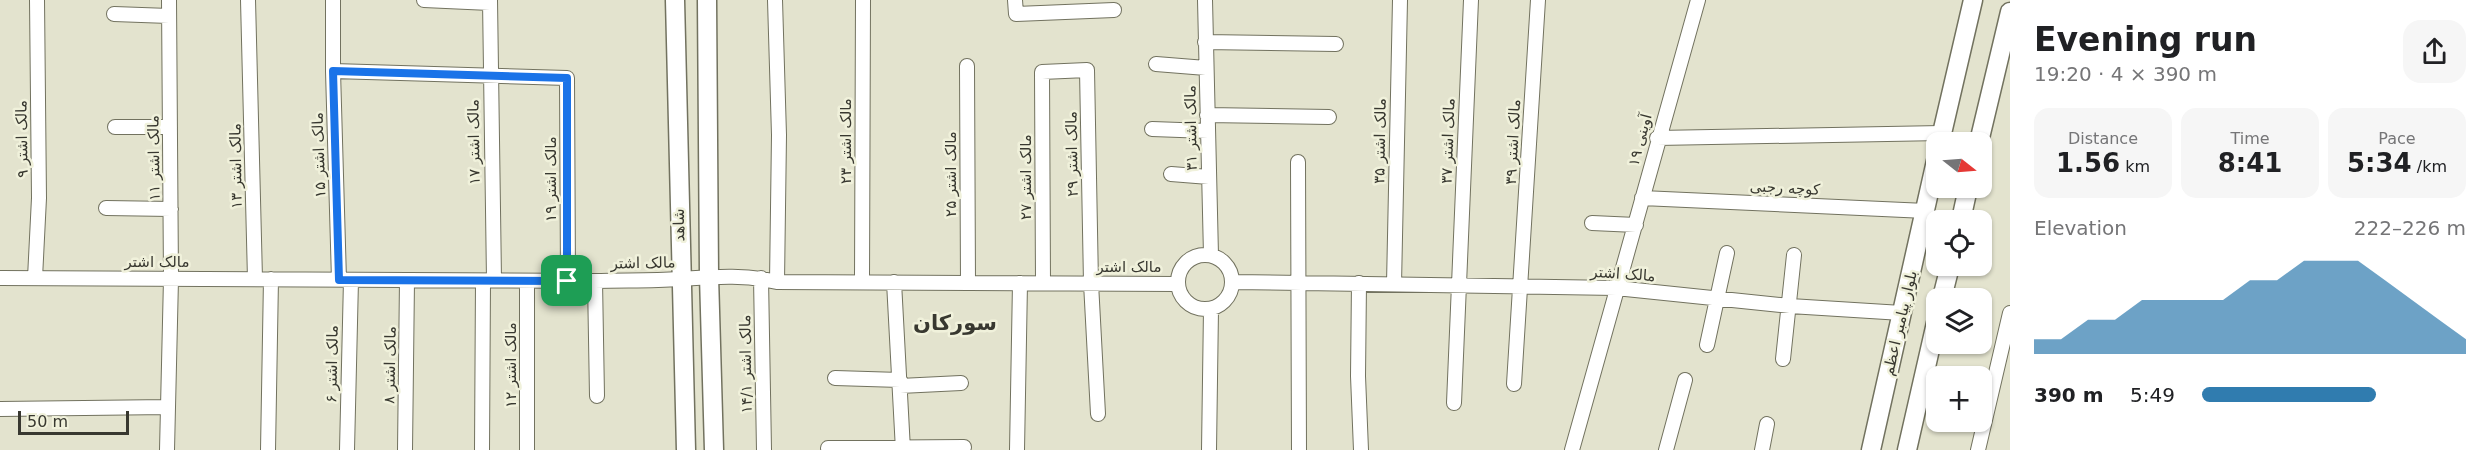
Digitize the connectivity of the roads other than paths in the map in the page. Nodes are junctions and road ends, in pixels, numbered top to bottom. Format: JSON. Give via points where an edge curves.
{"nodes":[{"id":1,"x":37,"y":0,"type":"edge"},
{"id":2,"x":169,"y":0,"type":"edge"},
{"id":3,"x":248,"y":0,"type":"edge"},
{"id":4,"x":333,"y":0,"type":"edge"},
{"id":5,"x":424,"y":0,"type":"edge"},
{"id":6,"x":675,"y":0,"type":"edge"},
{"id":7,"x":707,"y":0,"type":"edge"},
{"id":8,"x":775,"y":0,"type":"edge"},
{"id":9,"x":863,"y":0,"type":"edge"},
{"id":10,"x":1015,"y":0,"type":"edge"},
{"id":11,"x":1204,"y":0,"type":"edge"},
{"id":12,"x":1400,"y":0,"type":"edge"},
{"id":13,"x":1471,"y":0,"type":"edge"},
{"id":14,"x":1538,"y":0,"type":"edge"},
{"id":15,"x":1698,"y":0,"type":"edge"},
{"id":16,"x":1973,"y":0,"type":"edge"},
{"id":17,"x":490,"y":2,"type":"edge"},
{"id":18,"x":1114,"y":10,"type":"dead end"},
{"id":19,"x":2010,"y":12,"type":"edge"},
{"id":20,"x":114,"y":14,"type":"dead end"},
{"id":21,"x":169,"y":16,"type":"junction"},
{"id":22,"x":1205,"y":42,"type":"junction"},
{"id":23,"x":1336,"y":44,"type":"dead end"},
{"id":24,"x":1156,"y":63,"type":"dead end"},
{"id":25,"x":967,"y":66,"type":"dead end"},
{"id":26,"x":1206,"y":68,"type":"junction"},
{"id":27,"x":333,"y":71,"type":"junction"},
{"id":28,"x":1042,"y":72,"type":"joint"},
{"id":29,"x":489,"y":76,"type":"junction"},
{"id":30,"x":1207,"y":115,"type":"junction"},
{"id":31,"x":1329,"y":117,"type":"dead end"},
{"id":32,"x":115,"y":127,"type":"dead end"},
{"id":33,"x":170,"y":127,"type":"junction"},
{"id":34,"x":1152,"y":129,"type":"dead end"},
{"id":35,"x":1208,"y":131,"type":"junction"},
{"id":36,"x":1942,"y":132,"type":"edge"},
{"id":37,"x":1981,"y":132,"type":"edge"},
{"id":38,"x":1657,"y":138,"type":"junction"},
{"id":39,"x":1926,"y":138,"type":"edge"},
{"id":40,"x":1298,"y":162,"type":"dead end"},
{"id":41,"x":1172,"y":174,"type":"dead end"},
{"id":42,"x":1209,"y":177,"type":"junction"},
{"id":43,"x":1642,"y":198,"type":"junction"},
{"id":44,"x":106,"y":208,"type":"dead end"},
{"id":45,"x":171,"y":209,"type":"junction"},
{"id":46,"x":1926,"y":211,"type":"joint"},
{"id":47,"x":1592,"y":223,"type":"dead end"},
{"id":48,"x":1636,"y":225,"type":"junction"},
{"id":49,"x":1727,"y":253,"type":"dead end"},
{"id":50,"x":1211,"y":255,"type":"junction"},
{"id":51,"x":1794,"y":255,"type":"dead end"},
{"id":52,"x":709,"y":276,"type":"junction"},
{"id":53,"x":0,"y":278,"type":"edge"},
{"id":54,"x":35,"y":278,"type":"junction"},
{"id":55,"x":761,"y":278,"type":"junction"},
{"id":56,"x":171,"y":279,"type":"junction"},
{"id":57,"x":255,"y":279,"type":"junction"},
{"id":58,"x":271,"y":279,"type":"junction"},
{"id":59,"x":680,"y":279,"type":"junction"},
{"id":60,"x":345,"y":280,"type":"junction"},
{"id":61,"x":407,"y":280,"type":"junction"},
{"id":62,"x":488,"y":280,"type":"junction"},
{"id":63,"x":527,"y":281,"type":"junction"},
{"id":64,"x":567,"y":281,"type":"junction"},
{"id":65,"x":595,"y":281,"type":"junction"},
{"id":66,"x":777,"y":282,"type":"junction"},
{"id":67,"x":862,"y":282,"type":"junction"},
{"id":68,"x":894,"y":282,"type":"junction"},
{"id":69,"x":1233,"y":282,"type":"junction"},
{"id":70,"x":968,"y":283,"type":"junction"},
{"id":71,"x":1020,"y":283,"type":"junction"},
{"id":72,"x":1043,"y":283,"type":"junction"},
{"id":73,"x":1091,"y":283,"type":"junction"},
{"id":74,"x":1296,"y":283,"type":"junction"},
{"id":75,"x":1359,"y":283,"type":"junction"},
{"id":76,"x":1178,"y":284,"type":"junction"},
{"id":77,"x":1394,"y":284,"type":"junction"},
{"id":78,"x":1459,"y":284,"type":"junction"},
{"id":79,"x":1522,"y":285,"type":"junction"},
{"id":80,"x":1616,"y":288,"type":"junction"},
{"id":81,"x":1717,"y":298,"type":"junction"},
{"id":82,"x":1790,"y":306,"type":"junction"},
{"id":83,"x":1211,"y":309,"type":"junction"},
{"id":84,"x":2010,"y":313,"type":"edge"},
{"id":85,"x":1902,"y":314,"type":"junction"},
{"id":86,"x":1707,"y":345,"type":"dead end"},
{"id":87,"x":1929,"y":354,"type":"edge"},
{"id":88,"x":1783,"y":359,"type":"dead end"},
{"id":89,"x":835,"y":378,"type":"dead end"},
{"id":90,"x":1685,"y":380,"type":"dead end"},
{"id":91,"x":962,"y":382,"type":"dead end"},
{"id":92,"x":900,"y":383,"type":"junction"},
{"id":93,"x":1514,"y":384,"type":"dead end"},
{"id":94,"x":597,"y":396,"type":"dead end"},
{"id":95,"x":1455,"y":403,"type":"dead end"},
{"id":96,"x":168,"y":407,"type":"junction"},
{"id":97,"x":0,"y":409,"type":"edge"},
{"id":98,"x":1098,"y":414,"type":"dead end"},
{"id":99,"x":1767,"y":424,"type":"dead end"},
{"id":100,"x":828,"y":447,"type":"dead end"},
{"id":101,"x":964,"y":447,"type":"dead end"},
{"id":102,"x":903,"y":449,"type":"edge"},
{"id":103,"x":167,"y":450,"type":"edge"},
{"id":104,"x":268,"y":450,"type":"edge"},
{"id":105,"x":346,"y":450,"type":"edge"},
{"id":106,"x":405,"y":450,"type":"edge"},
{"id":107,"x":482,"y":450,"type":"edge"},
{"id":108,"x":527,"y":450,"type":"edge"},
{"id":109,"x":686,"y":450,"type":"edge"},
{"id":110,"x":714,"y":450,"type":"edge"},
{"id":111,"x":764,"y":450,"type":"edge"},
{"id":112,"x":1017,"y":450,"type":"edge"},
{"id":113,"x":1209,"y":450,"type":"edge"},
{"id":114,"x":1299,"y":450,"type":"edge"},
{"id":115,"x":1361,"y":450,"type":"edge"},
{"id":116,"x":1572,"y":450,"type":"edge"},
{"id":117,"x":1666,"y":450,"type":"edge"},
{"id":118,"x":1762,"y":450,"type":"edge"},
{"id":119,"x":1870,"y":450,"type":"edge"},
{"id":120,"x":1907,"y":450,"type":"edge"},
{"id":121,"x":1978,"y":450,"type":"edge"}],
"edges":[{"from":1,"to":54,"type":"street","name":"مالک اشتر ۹","via":[[39,198]]},
{"from":2,"to":21,"type":"street","name":"مالک اشتر ۱۱"},
{"from":3,"to":57,"type":"street","name":"مالک اشتر ۱۳"},
{"from":4,"to":27,"type":"street","name":"مالک اشتر ۱۵"},
{"from":5,"to":17,"type":"street"},
{"from":6,"to":59,"type":"street","name":"شاهد"},
{"from":7,"to":52,"type":"street","name":"شاهد"},
{"from":8,"to":66,"type":"street","via":[[779,135]]},
{"from":9,"to":67,"type":"street","name":"مالک اشتر ۲۳"},
{"from":10,"to":18,"type":"street","via":[[1016,14]]},
{"from":11,"to":22,"type":"street","name":"مالک اشتر ۳۱"},
{"from":12,"to":77,"type":"street","name":"مالک اشتر ۳۵"},
{"from":13,"to":78,"type":"street","name":"مالک اشتر ۳۷"},
{"from":14,"to":79,"type":"street","name":"مالک اشتر ۳۹"},
{"from":15,"to":38,"type":"street","name":"آوینی ۱۹"},
{"from":16,"to":36,"type":"street"},
{"from":17,"to":29,"type":"street","name":"مالک اشتر ۱۷"},
{"from":19,"to":37,"type":"street"},
{"from":20,"to":21,"type":"street"},
{"from":21,"to":33,"type":"street","name":"مالک اشتر ۱۱"},
{"from":22,"to":23,"type":"street"},
{"from":22,"to":26,"type":"street","name":"مالک اشتر ۳۱"},
{"from":24,"to":26,"type":"street"},
{"from":25,"to":70,"type":"street","name":"مالک اشتر ۲۵"},
{"from":26,"to":30,"type":"street","name":"مالک اشتر ۳۱"},
{"from":27,"to":29,"type":"street"},
{"from":27,"to":60,"type":"street","name":"مالک اشتر ۱۵"},
{"from":28,"to":72,"type":"street","name":"مالک اشتر ۲۷"},
{"from":28,"to":73,"type":"street","name":"مالک اشتر ۲۹","via":[[1088,70]]},
{"from":29,"to":62,"type":"street","name":"مالک اشتر ۱۷"},
{"from":29,"to":64,"type":"street","name":"مالک اشتر ۱۹","via":[[567,78]]},
{"from":30,"to":31,"type":"street"},
{"from":30,"to":35,"type":"street","name":"مالک اشتر ۳۱"},
{"from":32,"to":33,"type":"street"},
{"from":33,"to":45,"type":"street","name":"مالک اشتر ۱۱"},
{"from":34,"to":35,"type":"street"},
{"from":35,"to":42,"type":"street","name":"مالک اشتر ۳۱"},
{"from":38,"to":39,"type":"street"},
{"from":38,"to":43,"type":"street","name":"آوینی ۱۹"},
{"from":40,"to":74,"type":"street"},
{"from":41,"to":42,"type":"street"},
{"from":42,"to":50,"type":"street","name":"مالک اشتر ۳۱"},
{"from":43,"to":46,"type":"street","name":"کوچه رجبی"},
{"from":43,"to":48,"type":"street","name":"آوینی ۱۹"},
{"from":44,"to":45,"type":"street"},
{"from":45,"to":56,"type":"street","name":"مالک اشتر ۱۱"},
{"from":46,"to":85,"type":"street","name":"بلوار پیامبر اعظم"},
{"from":47,"to":48,"type":"street"},
{"from":48,"to":80,"type":"street","name":"آوینی ۱۹"},
{"from":49,"to":81,"type":"street"},
{"from":50,"to":69,"type":"street","via":[[1224,261]]},
{"from":50,"to":76,"type":"street","via":[[1202,254],[1187,261]]},
{"from":51,"to":82,"type":"street"},
{"from":52,"to":55,"type":"street","name":"مالک اشتر"},
{"from":52,"to":59,"type":"street","name":"مالک اشتر"},
{"from":52,"to":110,"type":"street","name":"شاهد"},
{"from":53,"to":54,"type":"street","name":"مالک اشتر"},
{"from":54,"to":56,"type":"street","name":"مالک اشتر"},
{"from":55,"to":66,"type":"street","name":"مالک اشتر"},
{"from":55,"to":111,"type":"street","name":"مالک اشتر ۱۴/۱"},
{"from":56,"to":57,"type":"street","name":"مالک اشتر"},
{"from":56,"to":96,"type":"street","name":"مالک اشتر ۱۱"},
{"from":57,"to":58,"type":"street","name":"مالک اشتر"},
{"from":58,"to":60,"type":"street","name":"مالک اشتر"},
{"from":58,"to":104,"type":"street"},
{"from":59,"to":65,"type":"street","name":"مالک اشتر"},
{"from":59,"to":109,"type":"street","name":"شاهد"},
{"from":60,"to":61,"type":"street","name":"مالک اشتر"},
{"from":60,"to":105,"type":"street","name":"مالک اشتر ۶"},
{"from":61,"to":62,"type":"street","name":"مالک اشتر"},
{"from":61,"to":106,"type":"street","name":"مالک اشتر ۸"},
{"from":62,"to":63,"type":"street","name":"مالک اشتر"},
{"from":62,"to":107,"type":"street","name":"مالک اشتر ۱۷"},
{"from":63,"to":64,"type":"street","name":"مالک اشتر"},
{"from":63,"to":108,"type":"street","name":"مالک اشتر ۱۲"},
{"from":64,"to":65,"type":"street","name":"مالک اشتر"},
{"from":65,"to":94,"type":"street"},
{"from":66,"to":67,"type":"street","name":"مالک اشتر"},
{"from":67,"to":68,"type":"street","name":"مالک اشتر"},
{"from":68,"to":70,"type":"street","name":"مالک اشتر"},
{"from":68,"to":92,"type":"street"},
{"from":69,"to":74,"type":"street","name":"مالک اشتر"},
{"from":69,"to":83,"type":"street","via":[[1227,299]]},
{"from":70,"to":71,"type":"street","name":"مالک اشتر"},
{"from":71,"to":72,"type":"street","name":"مالک اشتر"},
{"from":71,"to":112,"type":"street"},
{"from":72,"to":73,"type":"street","name":"مالک اشتر"},
{"from":73,"to":76,"type":"street","name":"مالک اشتر"},
{"from":73,"to":98,"type":"street"},
{"from":74,"to":75,"type":"street","name":"مالک اشتر"},
{"from":74,"to":114,"type":"street"},
{"from":75,"to":77,"type":"street","name":"مالک اشتر"},
{"from":75,"to":115,"type":"street"},
{"from":76,"to":83,"type":"street","via":[[1180,293],[1193,306]]},
{"from":77,"to":78,"type":"street","name":"مالک اشتر"},
{"from":78,"to":79,"type":"street","name":"مالک اشتر"},
{"from":78,"to":95,"type":"street","name":"مالک اشتر ۳۷"},
{"from":79,"to":80,"type":"street","name":"مالک اشتر"},
{"from":79,"to":93,"type":"street","name":"مالک اشتر ۳۹"},
{"from":80,"to":81,"type":"street","name":"مالک اشتر"},
{"from":80,"to":116,"type":"street","name":"آوینی ۱۹"},
{"from":81,"to":82,"type":"street","name":"مالک اشتر"},
{"from":81,"to":86,"type":"street"},
{"from":82,"to":85,"type":"street","name":"مالک اشتر"},
{"from":82,"to":88,"type":"street"},
{"from":83,"to":113,"type":"street"},
{"from":84,"to":121,"type":"street"},
{"from":85,"to":119,"type":"street","name":"بلوار پیامبر اعظم"},
{"from":87,"to":120,"type":"street"},
{"from":89,"to":92,"type":"street"},
{"from":90,"to":117,"type":"street"},
{"from":91,"to":92,"type":"street"},
{"from":92,"to":102,"type":"street"},
{"from":96,"to":97,"type":"street"},
{"from":96,"to":103,"type":"street","name":"مالک اشتر ۱۱"},
{"from":99,"to":118,"type":"street"},
{"from":100,"to":102,"type":"street"},
{"from":101,"to":102,"type":"street"}]}
